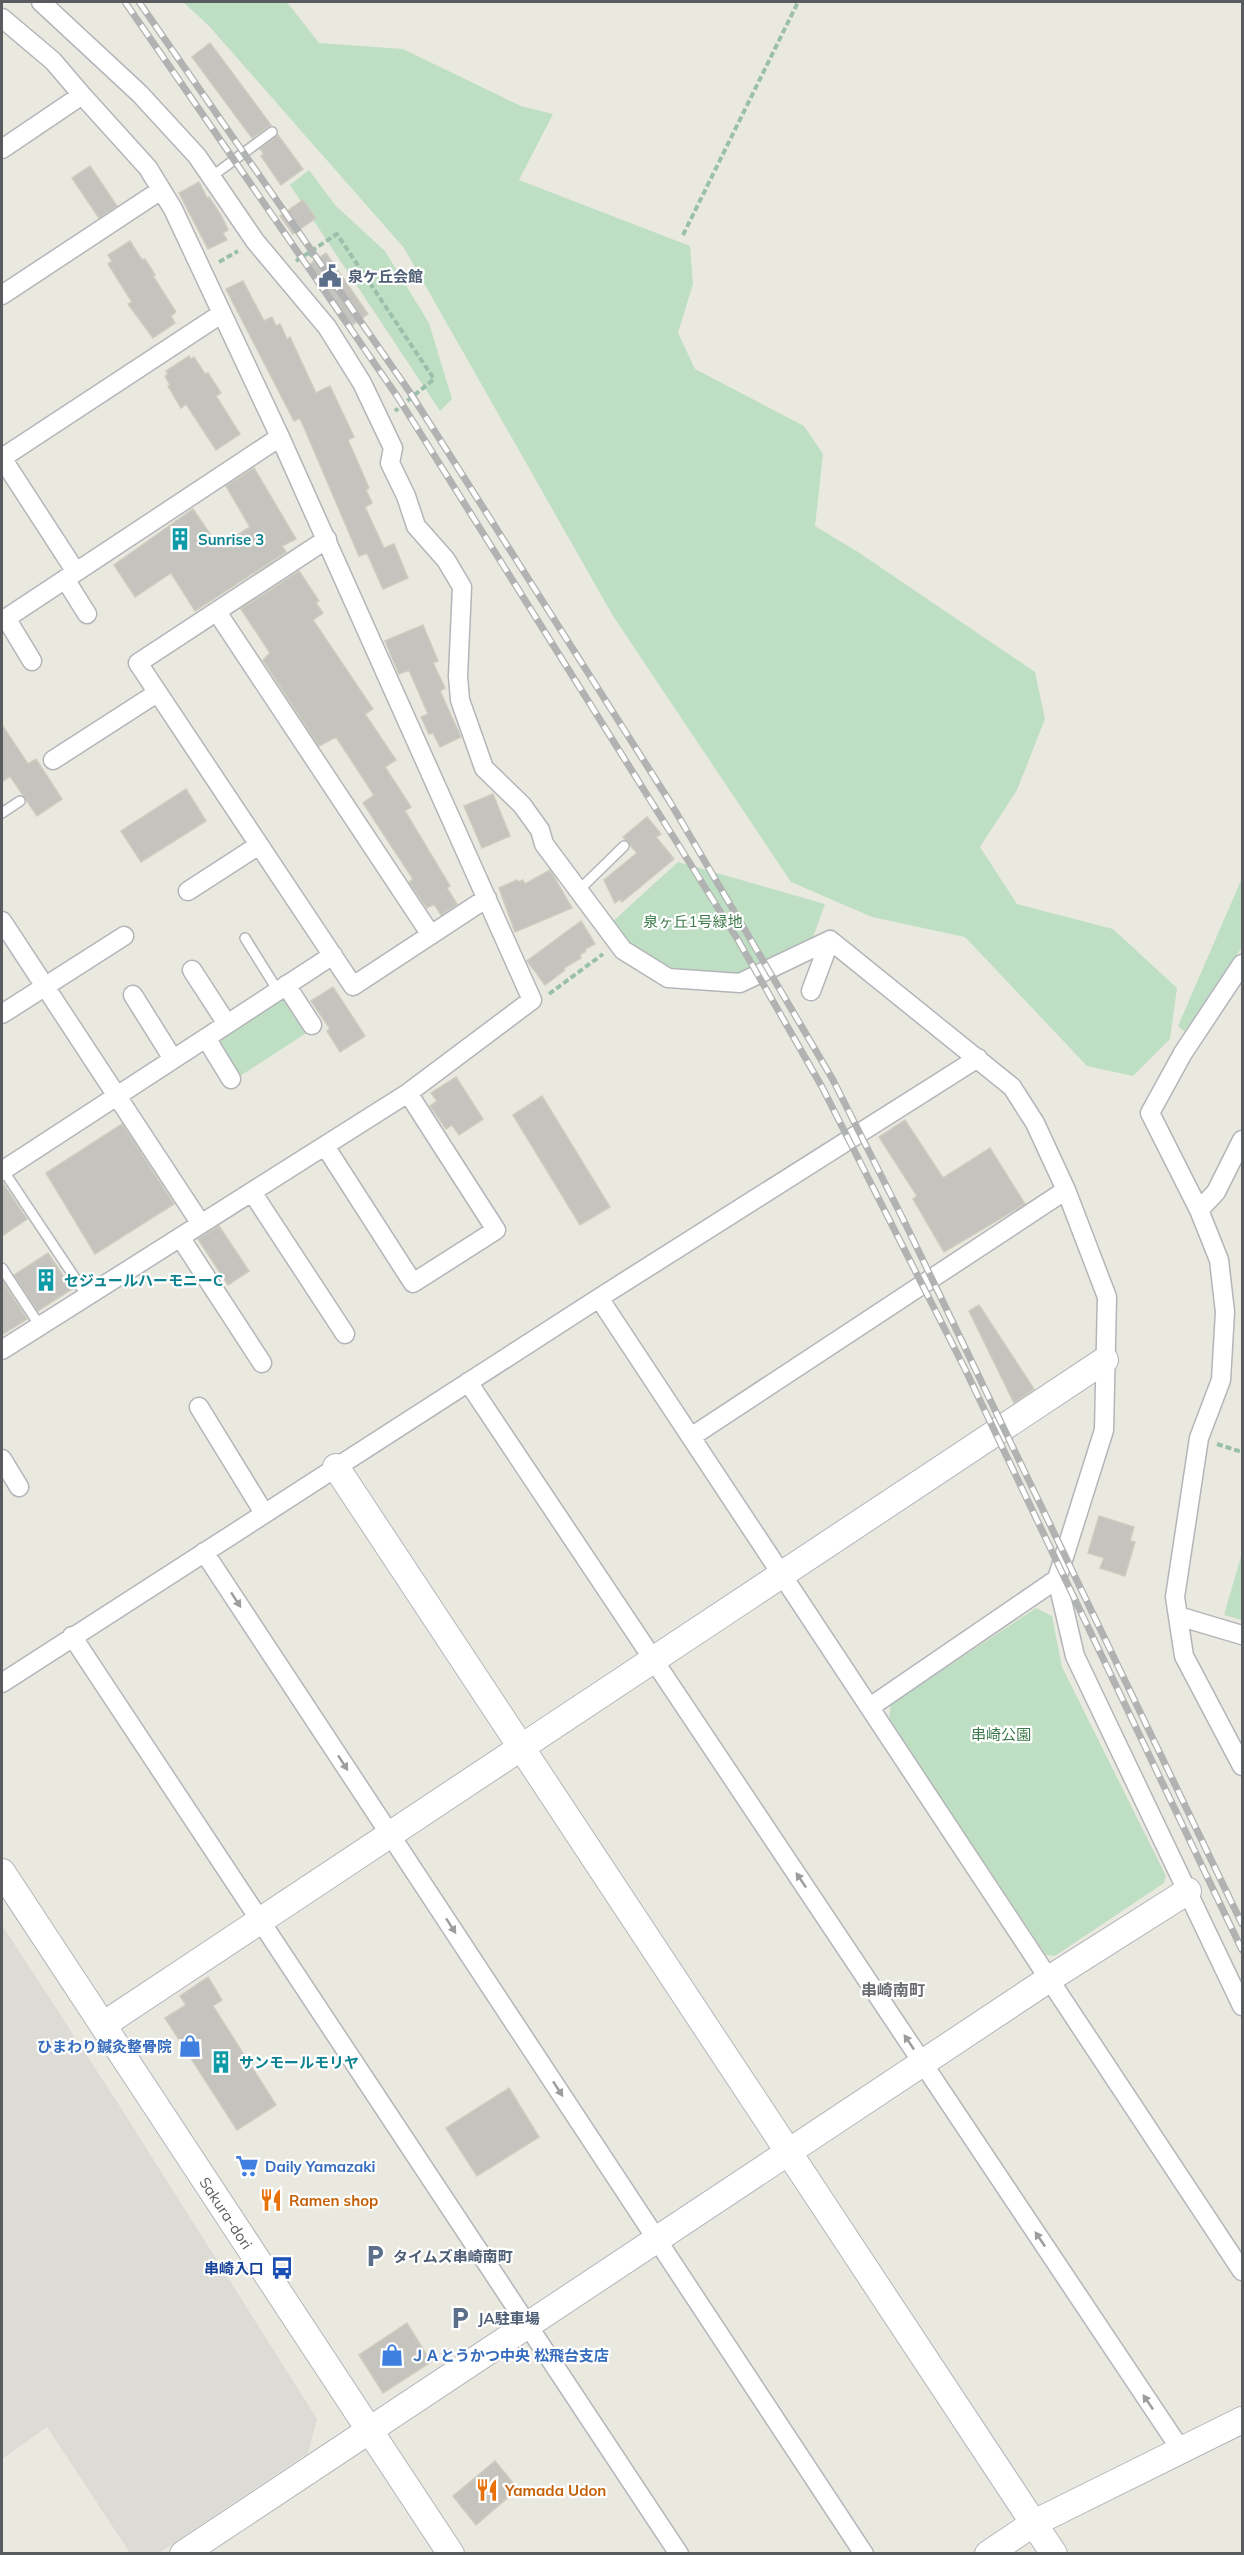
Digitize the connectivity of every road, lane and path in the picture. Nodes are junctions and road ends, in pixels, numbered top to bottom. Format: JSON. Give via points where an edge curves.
{"nodes":[{"id":1,"x":41,"y":2,"type":"edge"},
{"id":2,"x":798,"y":2,"type":"edge"},
{"id":3,"x":2,"y":18,"type":"edge"},
{"id":4,"x":82,"y":95,"type":"junction"},
{"id":5,"x":272,"y":132,"type":"dead end"},
{"id":6,"x":2,"y":149,"type":"edge"},
{"id":7,"x":211,"y":177,"type":"junction"},
{"id":8,"x":161,"y":190,"type":"junction"},
{"id":9,"x":683,"y":235,"type":"dead end"},
{"id":10,"x":255,"y":242,"type":"junction"},
{"id":11,"x":315,"y":260,"type":"dead end"},
{"id":12,"x":203,"y":272,"type":"junction"},
{"id":13,"x":2,"y":295,"type":"edge"},
{"id":14,"x":221,"y":314,"type":"junction"},
{"id":15,"x":381,"y":422,"type":"junction"},
{"id":16,"x":280,"y":437,"type":"junction"},
{"id":17,"x":2,"y":458,"type":"edge"},
{"id":18,"x":327,"y":539,"type":"junction"},
{"id":19,"x":71,"y":576,"type":"junction"},
{"id":20,"x":217,"y":612,"type":"junction"},
{"id":21,"x":87,"y":614,"type":"dead end"},
{"id":22,"x":4,"y":620,"type":"edge"},
{"id":23,"x":32,"y":661,"type":"dead end"},
{"id":24,"x":158,"y":693,"type":"junction"},
{"id":25,"x":53,"y":760,"type":"dead end"},
{"id":26,"x":20,"y":801,"type":"dead end"},
{"id":27,"x":2,"y":813,"type":"edge"},
{"id":28,"x":259,"y":844,"type":"junction"},
{"id":29,"x":624,"y":846,"type":"dead end"},
{"id":30,"x":579,"y":890,"type":"junction"},
{"id":31,"x":188,"y":891,"type":"dead end"},
{"id":32,"x":487,"y":898,"type":"junction"},
{"id":33,"x":2,"y":921,"type":"edge"},
{"id":34,"x":431,"y":935,"type":"junction"},
{"id":35,"x":124,"y":936,"type":"dead end"},
{"id":36,"x":245,"y":938,"type":"dead end"},
{"id":37,"x":830,"y":940,"type":"junction"},
{"id":38,"x":618,"y":943,"type":"junction"},
{"id":39,"x":333,"y":955,"type":"junction"},
{"id":40,"x":1242,"y":964,"type":"edge"},
{"id":41,"x":192,"y":970,"type":"dead end"},
{"id":42,"x":45,"y":986,"type":"junction"},
{"id":43,"x":282,"y":988,"type":"junction"},
{"id":44,"x":811,"y":991,"type":"dead end"},
{"id":45,"x":133,"y":995,"type":"dead end"},
{"id":46,"x":541,"y":1000,"type":"dead end"},
{"id":47,"x":2,"y":1014,"type":"edge"},
{"id":48,"x":227,"y":1024,"type":"junction"},
{"id":49,"x":312,"y":1025,"type":"dead end"},
{"id":50,"x":206,"y":1038,"type":"junction"},
{"id":51,"x":978,"y":1058,"type":"junction"},
{"id":52,"x":173,"y":1059,"type":"junction"},
{"id":53,"x":231,"y":1078,"type":"dead end"},
{"id":54,"x":408,"y":1093,"type":"junction"},
{"id":55,"x":117,"y":1096,"type":"junction"},
{"id":56,"x":1242,"y":1140,"type":"edge"},
{"id":57,"x":325,"y":1146,"type":"junction"},
{"id":58,"x":2,"y":1171,"type":"edge"},
{"id":59,"x":1066,"y":1190,"type":"junction"},
{"id":60,"x":252,"y":1192,"type":"junction"},
{"id":61,"x":1200,"y":1210,"type":"junction"},
{"id":62,"x":201,"y":1224,"type":"junction"},
{"id":63,"x":180,"y":1237,"type":"junction"},
{"id":64,"x":2,"y":1268,"type":"edge"},
{"id":65,"x":87,"y":1296,"type":"junction"},
{"id":66,"x":599,"y":1298,"type":"junction"},
{"id":67,"x":40,"y":1326,"type":"junction"},
{"id":68,"x":345,"y":1334,"type":"dead end"},
{"id":69,"x":2,"y":1350,"type":"edge"},
{"id":70,"x":1105,"y":1360,"type":"junction"},
{"id":71,"x":262,"y":1363,"type":"dead end"},
{"id":72,"x":468,"y":1382,"type":"junction"},
{"id":73,"x":199,"y":1407,"type":"dead end"},
{"id":74,"x":691,"y":1437,"type":"junction"},
{"id":75,"x":1199,"y":1438,"type":"junction"},
{"id":76,"x":1242,"y":1452,"type":"edge"},
{"id":77,"x":2,"y":1459,"type":"edge"},
{"id":78,"x":336,"y":1467,"type":"junction"},
{"id":79,"x":19,"y":1487,"type":"dead end"},
{"id":80,"x":264,"y":1513,"type":"junction"},
{"id":81,"x":204,"y":1551,"type":"junction"},
{"id":82,"x":782,"y":1574,"type":"junction"},
{"id":83,"x":1057,"y":1579,"type":"junction"},
{"id":84,"x":1178,"y":1616,"type":"junction"},
{"id":85,"x":1242,"y":1635,"type":"edge"},
{"id":86,"x":72,"y":1636,"type":"junction"},
{"id":87,"x":653,"y":1660,"type":"junction"},
{"id":88,"x":2,"y":1683,"type":"edge"},
{"id":89,"x":870,"y":1707,"type":"junction"},
{"id":90,"x":523,"y":1748,"type":"junction"},
{"id":91,"x":1242,"y":1766,"type":"edge"},
{"id":92,"x":390,"y":1834,"type":"junction"},
{"id":93,"x":2,"y":1872,"type":"edge"},
{"id":94,"x":1188,"y":1891,"type":"junction"},
{"id":95,"x":262,"y":1920,"type":"junction"},
{"id":96,"x":1050,"y":1979,"type":"junction"},
{"id":97,"x":1242,"y":2006,"type":"edge"},
{"id":98,"x":103,"y":2025,"type":"junction"},
{"id":99,"x":924,"y":2063,"type":"junction"},
{"id":100,"x":790,"y":2152,"type":"junction"},
{"id":101,"x":657,"y":2239,"type":"junction"},
{"id":102,"x":1242,"y":2271,"type":"edge"},
{"id":103,"x":528,"y":2324,"type":"junction"},
{"id":104,"x":1242,"y":2420,"type":"edge"},
{"id":105,"x":369,"y":2430,"type":"junction"},
{"id":106,"x":1180,"y":2450,"type":"junction"},
{"id":107,"x":1034,"y":2523,"type":"junction"},
{"id":108,"x":183,"y":2553,"type":"edge"},
{"id":109,"x":451,"y":2553,"type":"edge"},
{"id":110,"x":679,"y":2553,"type":"edge"},
{"id":111,"x":864,"y":2553,"type":"edge"},
{"id":112,"x":988,"y":2553,"type":"edge"},
{"id":113,"x":1054,"y":2553,"type":"edge"}],
"edges":[{"from":1,"to":7,"type":"street","via":[[140,94]]},
{"from":2,"to":9,"type":"path"},
{"from":3,"to":4,"type":"street","via":[[53,61]]},
{"from":4,"to":6,"type":"street"},
{"from":4,"to":8,"type":"street","via":[[148,168]]},
{"from":5,"to":7,"type":"lane"},
{"from":7,"to":10,"type":"street"},
{"from":8,"to":12,"type":"street"},
{"from":8,"to":13,"type":"street"},
{"from":10,"to":12,"type":"path"},
{"from":10,"to":15,"type":"street","via":[[327,327]]},
{"from":11,"to":15,"type":"path","via":[[309,252],[337,234],[434,379]]},
{"from":12,"to":14,"type":"street"},
{"from":14,"to":16,"type":"street"},
{"from":14,"to":17,"type":"street"},
{"from":15,"to":30,"type":"street","via":[[393,448],[390,463],[416,526],[446,560],[462,588],[460,700],[484,768],[522,805],[540,830],[544,844]]},
{"from":16,"to":18,"type":"street"},
{"from":16,"to":19,"type":"street"},
{"from":17,"to":19,"type":"street"},
{"from":18,"to":20,"type":"street"},
{"from":18,"to":32,"type":"street"},
{"from":19,"to":21,"type":"street"},
{"from":19,"to":22,"type":"street"},
{"from":20,"to":24,"type":"street","via":[[138,663]]},
{"from":20,"to":34,"type":"street"},
{"from":22,"to":23,"type":"street"},
{"from":24,"to":25,"type":"street"},
{"from":24,"to":28,"type":"street"},
{"from":26,"to":27,"type":"lane"},
{"from":28,"to":31,"type":"street"},
{"from":28,"to":39,"type":"street"},
{"from":29,"to":30,"type":"lane"},
{"from":30,"to":38,"type":"street"},
{"from":32,"to":34,"type":"street"},
{"from":32,"to":54,"type":"street","via":[[532,1000]]},
{"from":33,"to":42,"type":"street"},
{"from":34,"to":39,"type":"street","via":[[353,986]]},
{"from":35,"to":42,"type":"street"},
{"from":36,"to":43,"type":"lane"},
{"from":37,"to":38,"type":"street","via":[[740,983],[668,978]]},
{"from":37,"to":44,"type":"street"},
{"from":37,"to":51,"type":"street"},
{"from":38,"to":46,"type":"path"},
{"from":39,"to":43,"type":"street"},
{"from":40,"to":61,"type":"street","via":[[1183,1053],[1150,1113]]},
{"from":41,"to":48,"type":"street"},
{"from":42,"to":47,"type":"street"},
{"from":42,"to":55,"type":"street"},
{"from":43,"to":48,"type":"street"},
{"from":43,"to":49,"type":"street"},
{"from":45,"to":52,"type":"street"},
{"from":48,"to":50,"type":"street"},
{"from":50,"to":52,"type":"street"},
{"from":50,"to":53,"type":"street"},
{"from":51,"to":59,"type":"street","via":[[1012,1087],[1035,1123]]},
{"from":51,"to":66,"type":"street"},
{"from":52,"to":55,"type":"street"},
{"from":54,"to":57,"type":"street"},
{"from":54,"to":57,"type":"street","via":[[496,1230],[413,1283]]},
{"from":55,"to":58,"type":"street"},
{"from":55,"to":62,"type":"street"},
{"from":56,"to":61,"type":"street","via":[[1216,1192]]},
{"from":57,"to":60,"type":"street"},
{"from":58,"to":65,"type":"lane"},
{"from":59,"to":70,"type":"street","via":[[1107,1297]]},
{"from":59,"to":74,"type":"street"},
{"from":60,"to":62,"type":"street"},
{"from":60,"to":68,"type":"street"},
{"from":61,"to":75,"type":"street","via":[[1219,1260],[1225,1312],[1221,1380]]},
{"from":62,"to":63,"type":"street"},
{"from":63,"to":65,"type":"street"},
{"from":63,"to":71,"type":"street"},
{"from":64,"to":67,"type":"lane"},
{"from":65,"to":67,"type":"street"},
{"from":66,"to":72,"type":"street"},
{"from":66,"to":74,"type":"street"},
{"from":67,"to":69,"type":"street"},
{"from":70,"to":82,"type":"street"},
{"from":70,"to":83,"type":"street","via":[[1104,1430]]},
{"from":72,"to":78,"type":"street"},
{"from":72,"to":87,"type":"street"},
{"from":73,"to":80,"type":"street"},
{"from":74,"to":82,"type":"street"},
{"from":75,"to":76,"type":"path"},
{"from":75,"to":84,"type":"street","via":[[1175,1597]]},
{"from":77,"to":79,"type":"street"},
{"from":78,"to":80,"type":"street"},
{"from":78,"to":90,"type":"street"},
{"from":80,"to":81,"type":"street"},
{"from":81,"to":86,"type":"street"},
{"from":81,"to":92,"type":"street","one_way":true},
{"from":82,"to":87,"type":"street"},
{"from":82,"to":89,"type":"street"},
{"from":83,"to":89,"type":"street"},
{"from":83,"to":94,"type":"street","via":[[1075,1656]]},
{"from":84,"to":85,"type":"street"},
{"from":84,"to":91,"type":"street","via":[[1184,1656]]},
{"from":86,"to":88,"type":"street"},
{"from":86,"to":95,"type":"street"},
{"from":87,"to":90,"type":"street"},
{"from":99,"to":87,"type":"street","one_way":true},
{"from":89,"to":96,"type":"street"},
{"from":90,"to":92,"type":"street"},
{"from":90,"to":100,"type":"street"},
{"from":92,"to":95,"type":"street"},
{"from":92,"to":101,"type":"street","one_way":true},
{"from":93,"to":98,"type":"street","name":"Sakura-dori"},
{"from":94,"to":96,"type":"street"},
{"from":94,"to":97,"type":"street"},
{"from":95,"to":98,"type":"street"},
{"from":95,"to":103,"type":"street"},
{"from":96,"to":99,"type":"street"},
{"from":96,"to":102,"type":"street"},
{"from":98,"to":105,"type":"street","name":"Sakura-dori"},
{"from":99,"to":100,"type":"street"},
{"from":106,"to":99,"type":"street","one_way":true},
{"from":100,"to":101,"type":"street"},
{"from":100,"to":107,"type":"street"},
{"from":101,"to":103,"type":"street"},
{"from":101,"to":111,"type":"street"},
{"from":103,"to":105,"type":"street"},
{"from":103,"to":110,"type":"street"},
{"from":104,"to":106,"type":"street"},
{"from":105,"to":108,"type":"street"},
{"from":105,"to":109,"type":"street","name":"Sakura-dori"},
{"from":106,"to":107,"type":"street"},
{"from":107,"to":112,"type":"street"},
{"from":107,"to":113,"type":"street"}]}
